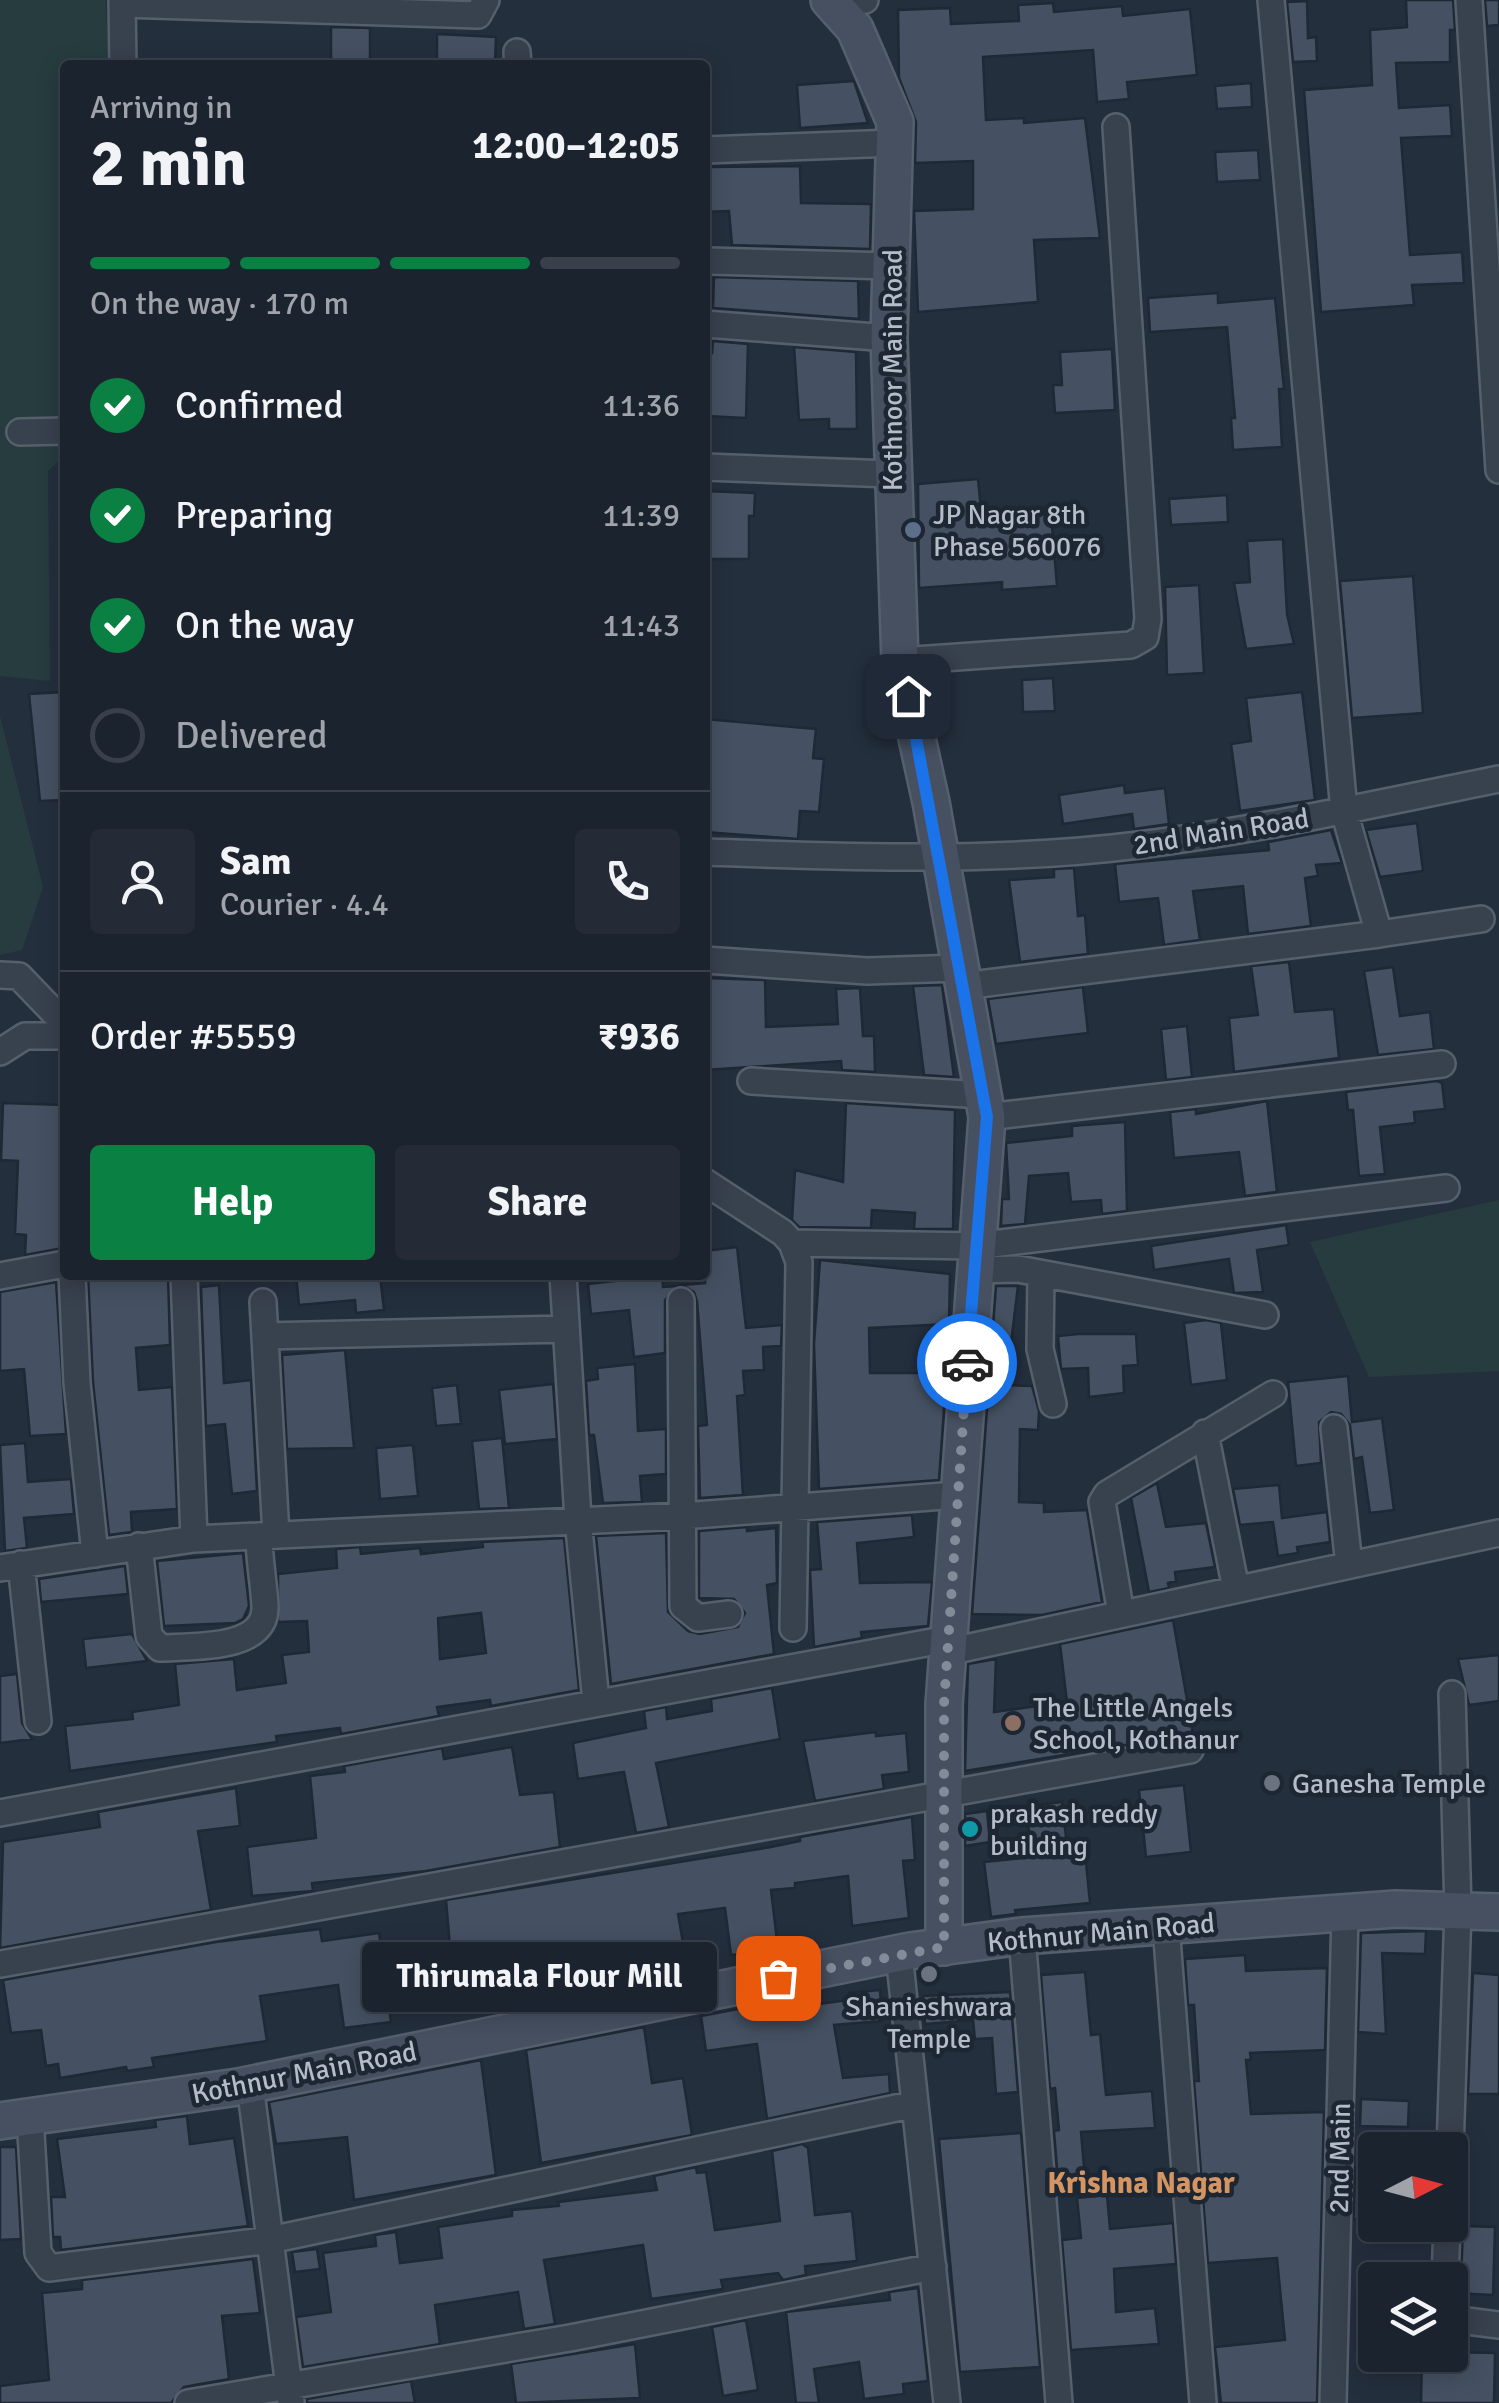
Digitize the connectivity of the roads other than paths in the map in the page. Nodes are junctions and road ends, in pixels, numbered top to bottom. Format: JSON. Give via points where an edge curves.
{"nodes":[{"id":1,"x":486,"y":0,"type":"edge"},
{"id":2,"x":1271,"y":0,"type":"edge"},
{"id":3,"x":1469,"y":0,"type":"edge"},
{"id":4,"x":842,"y":1,"type":"edge"},
{"id":5,"x":122,"y":2,"type":"edge"},
{"id":6,"x":124,"y":60,"type":"edge"},
{"id":7,"x":1116,"y":126,"type":"dead end"},
{"id":8,"x":894,"y":143,"type":"junction"},
{"id":9,"x":710,"y":150,"type":"edge"},
{"id":10,"x":710,"y":261,"type":"edge"},
{"id":11,"x":891,"y":266,"type":"junction"},
{"id":12,"x":710,"y":324,"type":"edge"},
{"id":13,"x":889,"y":338,"type":"junction"},
{"id":14,"x":60,"y":431,"type":"edge"},
{"id":15,"x":20,"y":432,"type":"dead end"},
{"id":16,"x":710,"y":467,"type":"edge"},
{"id":17,"x":1499,"y":470,"type":"edge"},
{"id":18,"x":891,"y":474,"type":"junction"},
{"id":19,"x":900,"y":661,"type":"junction"},
{"id":20,"x":1499,"y":779,"type":"edge"},
{"id":21,"x":1344,"y":811,"type":"junction"},
{"id":22,"x":710,"y":852,"type":"edge"},
{"id":23,"x":940,"y":860,"type":"junction"},
{"id":24,"x":1481,"y":920,"type":"dead end"},
{"id":25,"x":1379,"y":934,"type":"junction"},
{"id":26,"x":710,"y":960,"type":"edge"},
{"id":27,"x":10,"y":976,"type":"edge"},
{"id":28,"x":962,"y":977,"type":"junction"},
{"id":29,"x":60,"y":1022,"type":"edge"},
{"id":30,"x":60,"y":1027,"type":"edge"},
{"id":31,"x":0,"y":1052,"type":"edge"},
{"id":32,"x":1442,"y":1064,"type":"dead end"},
{"id":33,"x":751,"y":1081,"type":"dead end"},
{"id":34,"x":985,"y":1106,"type":"junction"},
{"id":35,"x":710,"y":1186,"type":"edge"},
{"id":36,"x":1446,"y":1188,"type":"dead end"},
{"id":37,"x":792,"y":1243,"type":"junction"},
{"id":38,"x":975,"y":1258,"type":"junction"},
{"id":39,"x":60,"y":1265,"type":"edge"},
{"id":40,"x":1041,"y":1274,"type":"junction"},
{"id":41,"x":0,"y":1276,"type":"edge"},
{"id":42,"x":72,"y":1280,"type":"edge"},
{"id":43,"x":184,"y":1280,"type":"edge"},
{"id":44,"x":563,"y":1280,"type":"edge"},
{"id":45,"x":681,"y":1301,"type":"dead end"},
{"id":46,"x":263,"y":1302,"type":"dead end"},
{"id":47,"x":1265,"y":1315,"type":"dead end"},
{"id":48,"x":566,"y":1329,"type":"junction"},
{"id":49,"x":265,"y":1336,"type":"junction"},
{"id":50,"x":1274,"y":1394,"type":"dead end"},
{"id":51,"x":1053,"y":1404,"type":"dead end"},
{"id":52,"x":1334,"y":1428,"type":"dead end"},
{"id":53,"x":1205,"y":1433,"type":"junction"},
{"id":54,"x":957,"y":1494,"type":"junction"},
{"id":55,"x":796,"y":1504,"type":"junction"},
{"id":56,"x":682,"y":1516,"type":"junction"},
{"id":57,"x":578,"y":1518,"type":"junction"},
{"id":58,"x":1499,"y":1533,"type":"edge"},
{"id":59,"x":268,"y":1536,"type":"junction"},
{"id":60,"x":194,"y":1540,"type":"junction"},
{"id":61,"x":139,"y":1546,"type":"junction"},
{"id":62,"x":95,"y":1554,"type":"junction"},
{"id":63,"x":1349,"y":1565,"type":"junction"},
{"id":64,"x":11,"y":1566,"type":"edge"},
{"id":65,"x":1236,"y":1589,"type":"junction"},
{"id":66,"x":729,"y":1614,"type":"dead end"},
{"id":67,"x":1121,"y":1614,"type":"junction"},
{"id":68,"x":793,"y":1628,"type":"dead end"},
{"id":69,"x":947,"y":1645,"type":"junction"},
{"id":70,"x":1452,"y":1694,"type":"dead end"},
{"id":71,"x":596,"y":1702,"type":"junction"},
{"id":72,"x":38,"y":1721,"type":"dead end"},
{"id":73,"x":1190,"y":1750,"type":"dead end"},
{"id":74,"x":942,"y":1791,"type":"junction"},
{"id":75,"x":0,"y":1813,"type":"edge"},
{"id":76,"x":1458,"y":1910,"type":"junction"},
{"id":77,"x":1499,"y":1912,"type":"edge"},
{"id":78,"x":1345,"y":1913,"type":"junction"},
{"id":79,"x":1166,"y":1926,"type":"junction"},
{"id":80,"x":1022,"y":1936,"type":"junction"},
{"id":81,"x":944,"y":1947,"type":"junction"},
{"id":82,"x":899,"y":1954,"type":"junction"},
{"id":83,"x":1,"y":1964,"type":"edge"},
{"id":84,"x":250,"y":2085,"type":"junction"},
{"id":85,"x":915,"y":2104,"type":"junction"},
{"id":86,"x":15,"y":2118,"type":"edge"},
{"id":87,"x":1451,"y":2132,"type":"edge"},
{"id":88,"x":270,"y":2240,"type":"junction"},
{"id":89,"x":933,"y":2266,"type":"junction"},
{"id":90,"x":1468,"y":2321,"type":"edge"},
{"id":91,"x":1499,"y":2324,"type":"edge"},
{"id":92,"x":290,"y":2396,"type":"edge"},
{"id":93,"x":939,"y":2402,"type":"edge"},
{"id":94,"x":188,"y":2403,"type":"edge"},
{"id":95,"x":1059,"y":2403,"type":"edge"},
{"id":96,"x":1203,"y":2403,"type":"edge"},
{"id":97,"x":1333,"y":2403,"type":"edge"}],
"edges":[{"from":1,"to":5,"type":"street","via":[[478,15]]},
{"from":2,"to":21,"type":"street"},
{"from":3,"to":17,"type":"street"},
{"from":4,"to":8,"type":"street","name":"Kothnoor Main Road","via":[[895,122]]},
{"from":5,"to":6,"type":"street"},
{"from":7,"to":19,"type":"street","via":[[1145,637],[1131,645]]},
{"from":8,"to":9,"type":"street"},
{"from":8,"to":11,"type":"street","name":"Kothnoor Main Road"},
{"from":10,"to":11,"type":"street"},
{"from":11,"to":13,"type":"street","name":"Kothnoor Main Road"},
{"from":12,"to":13,"type":"street"},
{"from":13,"to":18,"type":"street","name":"Kothnoor Main Road"},
{"from":14,"to":15,"type":"street"},
{"from":16,"to":18,"type":"street"},
{"from":18,"to":19,"type":"street","name":"Kothnoor Main Road"},
{"from":19,"to":23,"type":"street","name":"Kothnoor Main Road"},
{"from":20,"to":21,"type":"street","name":"2nd Main Road"},
{"from":21,"to":23,"type":"street","name":"2nd Main Road","via":[[1136,846]]},
{"from":21,"to":25,"type":"street"},
{"from":22,"to":23,"type":"street","name":"2nd Main Road"},
{"from":23,"to":28,"type":"street","name":"Kothnoor Main Road"},
{"from":24,"to":25,"type":"street"},
{"from":25,"to":28,"type":"street"},
{"from":26,"to":28,"type":"street"},
{"from":27,"to":29,"type":"street"},
{"from":28,"to":34,"type":"street","name":"Kothnoor Main Road"},
{"from":30,"to":31,"type":"street","via":[[25,1036]]},
{"from":32,"to":34,"type":"street"},
{"from":33,"to":34,"type":"street"},
{"from":34,"to":38,"type":"street","name":"Kothnoor Main Road"},
{"from":35,"to":37,"type":"street"},
{"from":36,"to":38,"type":"street"},
{"from":37,"to":38,"type":"street"},
{"from":37,"to":55,"type":"street","via":[[798,1262]]},
{"from":38,"to":40,"type":"street"},
{"from":38,"to":54,"type":"street","name":"Kothnoor Main Road"},
{"from":39,"to":41,"type":"street"},
{"from":40,"to":47,"type":"street"},
{"from":40,"to":51,"type":"street","via":[[1040,1349]]},
{"from":42,"to":62,"type":"street"},
{"from":43,"to":60,"type":"street"},
{"from":44,"to":48,"type":"street"},
{"from":45,"to":56,"type":"street"},
{"from":46,"to":49,"type":"street"},
{"from":48,"to":49,"type":"street"},
{"from":48,"to":57,"type":"street"},
{"from":49,"to":59,"type":"street"},
{"from":50,"to":53,"type":"street"},
{"from":52,"to":63,"type":"street"},
{"from":53,"to":65,"type":"street"},
{"from":53,"to":67,"type":"street","via":[[1116,1484],[1102,1502]]},
{"from":54,"to":55,"type":"street"},
{"from":54,"to":69,"type":"street","name":"Kothnoor Main Road"},
{"from":55,"to":56,"type":"street"},
{"from":55,"to":68,"type":"street"},
{"from":56,"to":57,"type":"street"},
{"from":56,"to":66,"type":"street","via":[[683,1606],[698,1618]]},
{"from":57,"to":59,"type":"street"},
{"from":57,"to":71,"type":"street"},
{"from":58,"to":63,"type":"street"},
{"from":59,"to":60,"type":"street"},
{"from":59,"to":61,"type":"street","via":[[260,1629],[247,1638],[191,1646],[153,1644]]},
{"from":60,"to":61,"type":"street"},
{"from":61,"to":62,"type":"street"},
{"from":62,"to":64,"type":"street"},
{"from":63,"to":65,"type":"street"},
{"from":64,"to":72,"type":"street"},
{"from":65,"to":67,"type":"street"},
{"from":67,"to":69,"type":"street"},
{"from":69,"to":71,"type":"street"},
{"from":69,"to":74,"type":"street","name":"Kothnoor Main Road"},
{"from":70,"to":76,"type":"street"},
{"from":71,"to":75,"type":"street"},
{"from":73,"to":74,"type":"street"},
{"from":74,"to":81,"type":"street","name":"Kothnoor Main Road"},
{"from":74,"to":83,"type":"street"},
{"from":76,"to":77,"type":"street","name":"Kothnur Main Road"},
{"from":76,"to":78,"type":"street","name":"Kothnur Main Road"},
{"from":76,"to":87,"type":"street"},
{"from":78,"to":79,"type":"street","name":"Kothnur Main Road"},
{"from":78,"to":97,"type":"street","name":"2nd Main"},
{"from":79,"to":80,"type":"street","name":"Kothnur Main Road"},
{"from":79,"to":96,"type":"street"},
{"from":80,"to":81,"type":"street","name":"Kothnur Main Road"},
{"from":80,"to":95,"type":"street"},
{"from":81,"to":82,"type":"street","name":"Kothnur Main Road"},
{"from":82,"to":84,"type":"street","name":"Kothnur Main Road"},
{"from":82,"to":85,"type":"street"},
{"from":84,"to":86,"type":"street","name":"Kothnur Main Road"},
{"from":84,"to":88,"type":"street"},
{"from":85,"to":88,"type":"street"},
{"from":85,"to":89,"type":"street"},
{"from":86,"to":88,"type":"street","via":[[38,2252],[49,2268]]},
{"from":88,"to":92,"type":"street"},
{"from":89,"to":92,"type":"street"},
{"from":89,"to":93,"type":"street"},
{"from":90,"to":91,"type":"street"},
{"from":92,"to":94,"type":"street"}]}
